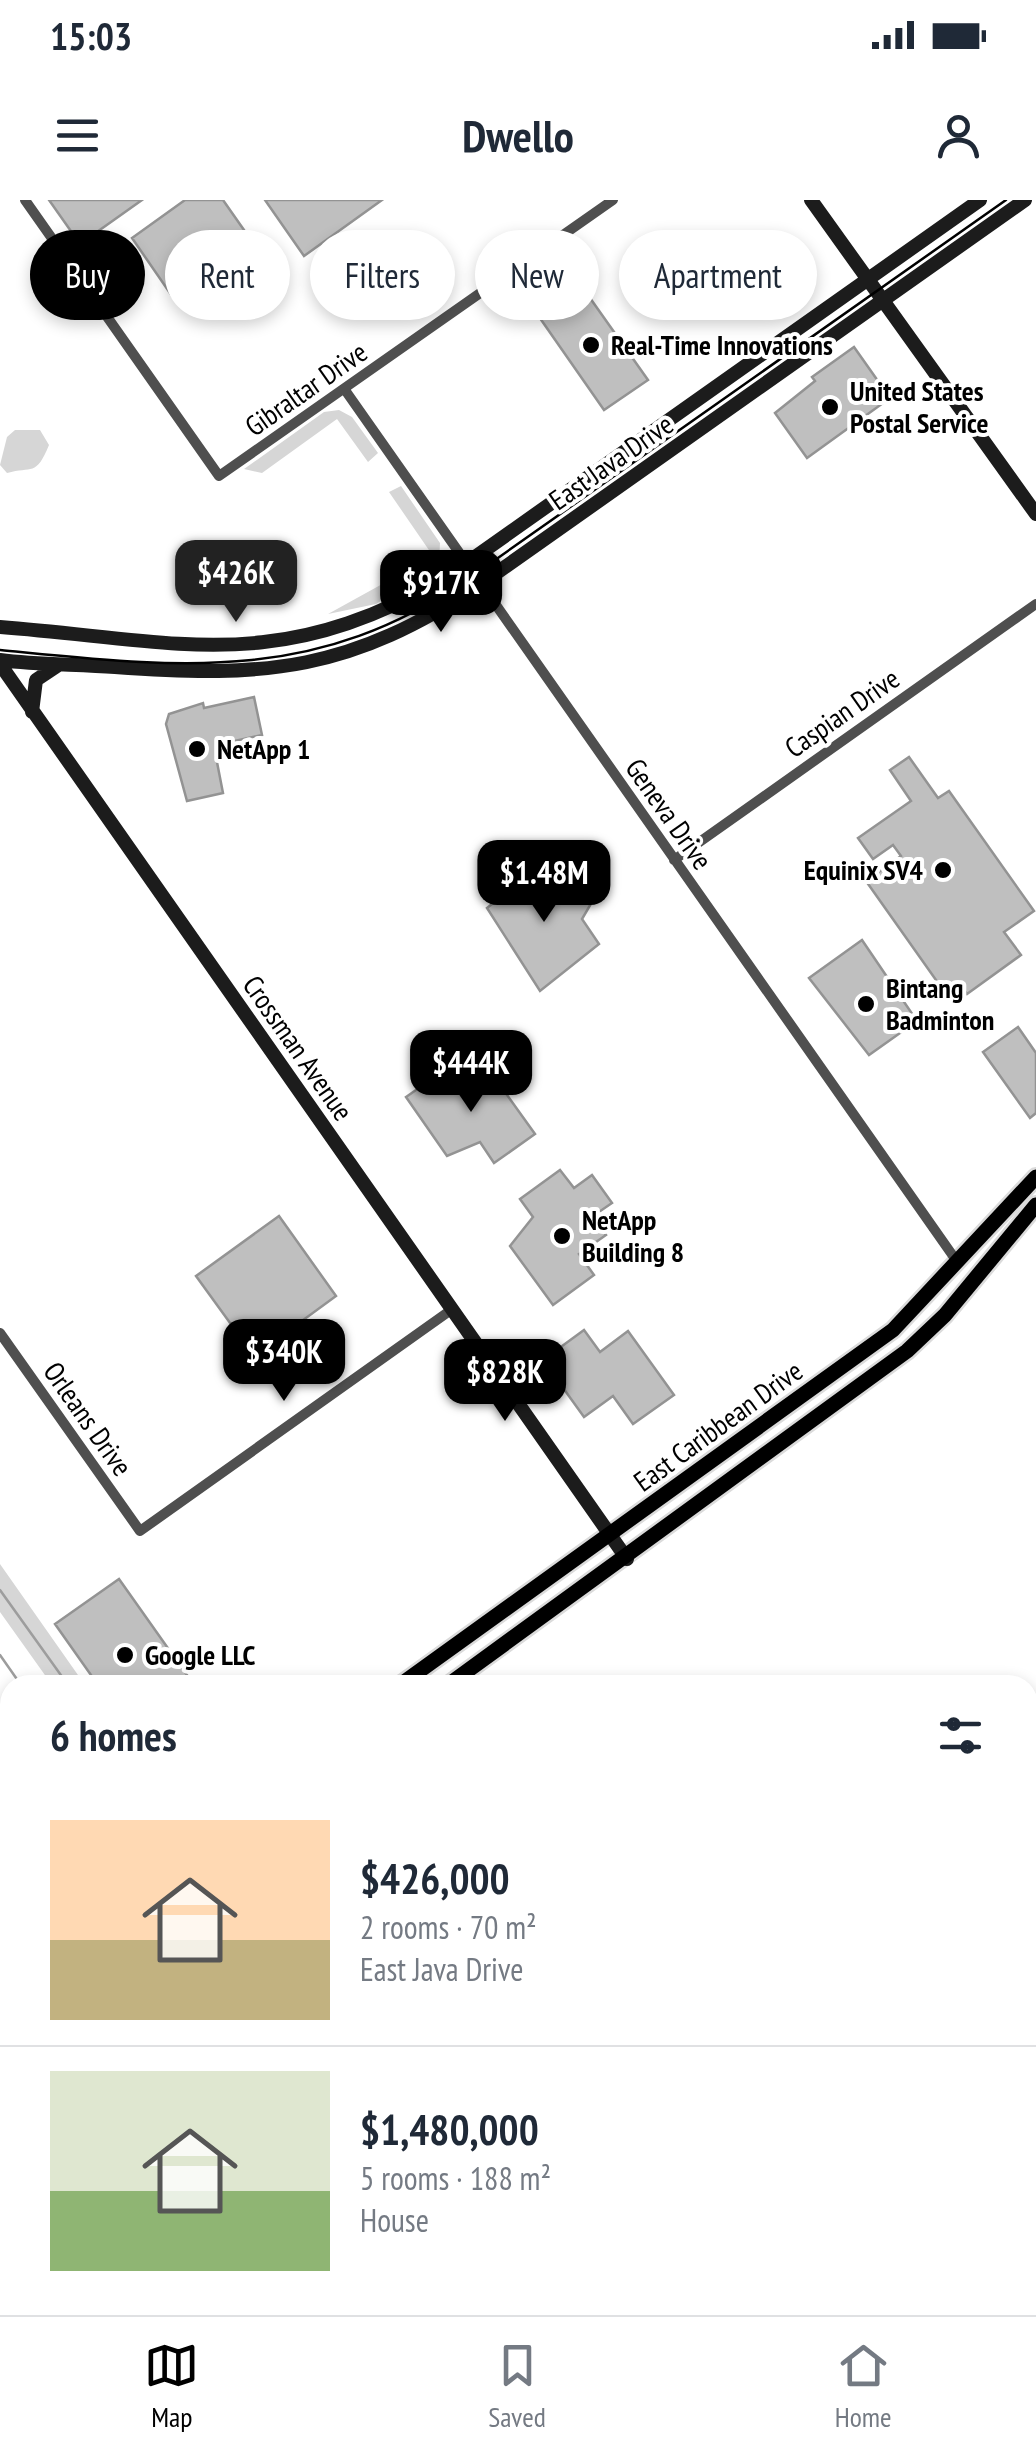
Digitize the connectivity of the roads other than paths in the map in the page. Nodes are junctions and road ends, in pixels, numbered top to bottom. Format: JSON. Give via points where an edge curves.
{"nodes":[{"id":1,"x":24,"y":200,"type":"edge"},
{"id":2,"x":614,"y":200,"type":"edge"},
{"id":3,"x":812,"y":200,"type":"edge"},
{"id":4,"x":980,"y":200,"type":"edge"},
{"id":5,"x":1026,"y":200,"type":"edge"},
{"id":6,"x":868,"y":278,"type":"junction"},
{"id":7,"x":884,"y":300,"type":"junction"},
{"id":8,"x":345,"y":390,"type":"junction"},
{"id":9,"x":1036,"y":514,"type":"edge"},
{"id":10,"x":466,"y":563,"type":"junction"},
{"id":11,"x":481,"y":584,"type":"junction"},
{"id":12,"x":1036,"y":604,"type":"edge"},
{"id":13,"x":0,"y":626,"type":"edge"},
{"id":14,"x":0,"y":662,"type":"edge"},
{"id":15,"x":60,"y":664,"type":"junction"},
{"id":16,"x":0,"y":685,"type":"edge"},
{"id":17,"x":29,"y":708,"type":"junction"},
{"id":18,"x":674,"y":860,"type":"junction"},
{"id":19,"x":1036,"y":1176,"type":"edge"},
{"id":20,"x":1036,"y":1205,"type":"edge"},
{"id":21,"x":958,"y":1262,"type":"junction"},
{"id":22,"x":452,"y":1310,"type":"junction"},
{"id":23,"x":0,"y":1334,"type":"edge"},
{"id":24,"x":609,"y":1535,"type":"junction"},
{"id":25,"x":627,"y":1559,"type":"junction"},
{"id":26,"x":414,"y":1675,"type":"edge"},
{"id":27,"x":462,"y":1675,"type":"edge"}],
"edges":[{"from":1,"to":8,"type":"street","name":"Gibraltar Drive","via":[[220,476]]},
{"from":2,"to":8,"type":"street","name":"Gibraltar Drive"},
{"from":3,"to":6,"type":"main road"},
{"from":4,"to":6,"type":"main road","name":"East Java Drive"},
{"from":5,"to":7,"type":"main road","name":"East Java Drive"},
{"from":6,"to":7,"type":"main road"},
{"from":6,"to":10,"type":"main road","name":"East Java Drive"},
{"from":7,"to":9,"type":"main road"},
{"from":7,"to":11,"type":"main road","name":"East Java Drive"},
{"from":8,"to":10,"type":"street","name":"Geneva Drive"},
{"from":10,"to":11,"type":"street","name":"Geneva Drive"},
{"from":10,"to":13,"type":"main road","name":"East Java Drive","via":[[377,614],[258,646],[176,646]]},
{"from":11,"to":15,"type":"main road","name":"East Java Drive","via":[[377,641],[286,669],[239,673]]},
{"from":11,"to":18,"type":"street","name":"Geneva Drive"},
{"from":12,"to":18,"type":"street","name":"Caspian Drive"},
{"from":14,"to":15,"type":"main road","name":"East Java Drive"},
{"from":14,"to":17,"type":"main road","name":"Crossman Avenue"},
{"from":15,"to":17,"type":"main road","via":[[36,680]]},
{"from":16,"to":17,"type":"main road"},
{"from":17,"to":22,"type":"main road","name":"Crossman Avenue"},
{"from":18,"to":21,"type":"street","name":"Geneva Drive"},
{"from":19,"to":21,"type":"main road","name":"East Caribbean Drive"},
{"from":20,"to":25,"type":"main road","name":"East Caribbean Drive","via":[[945,1316],[907,1351]]},
{"from":21,"to":24,"type":"main road","name":"East Caribbean Drive","via":[[893,1330]]},
{"from":22,"to":23,"type":"street","name":"Orleans Drive","via":[[140,1531]]},
{"from":22,"to":24,"type":"main road","name":"Crossman Avenue"},
{"from":24,"to":25,"type":"main road","name":"Crossman Avenue"},
{"from":24,"to":26,"type":"main road","name":"East Caribbean Drive"},
{"from":25,"to":27,"type":"main road","name":"East Caribbean Drive"}]}
